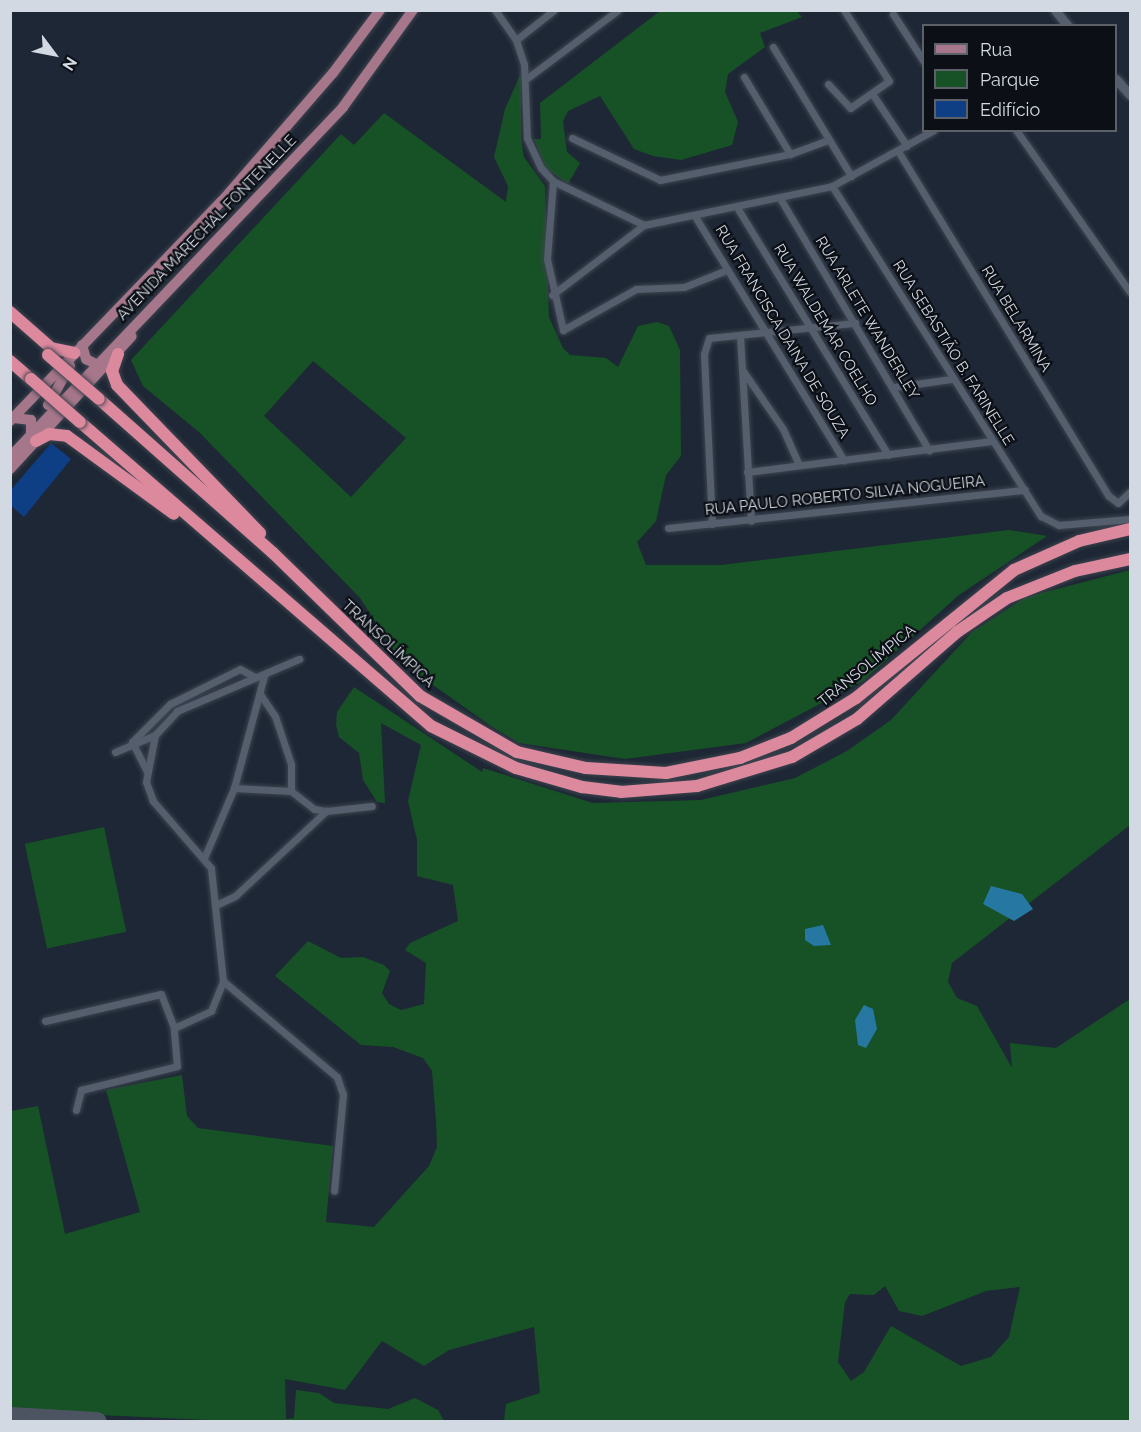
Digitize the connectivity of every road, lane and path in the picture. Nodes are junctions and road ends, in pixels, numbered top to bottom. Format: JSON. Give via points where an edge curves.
{"nodes":[{"id":1,"x":380,"y":10,"type":"edge"},
{"id":2,"x":413,"y":10,"type":"edge"},
{"id":3,"x":495,"y":10,"type":"edge"},
{"id":4,"x":554,"y":10,"type":"edge"},
{"id":5,"x":618,"y":10,"type":"edge"},
{"id":6,"x":844,"y":10,"type":"edge"},
{"id":7,"x":1054,"y":10,"type":"edge"},
{"id":8,"x":892,"y":14,"type":"dead end"},
{"id":9,"x":1066,"y":24,"type":"edge"},
{"id":10,"x":516,"y":40,"type":"junction"},
{"id":11,"x":773,"y":47,"type":"dead end"},
{"id":12,"x":922,"y":59,"type":"edge"},
{"id":13,"x":744,"y":77,"type":"dead end"},
{"id":14,"x":526,"y":79,"type":"junction"},
{"id":15,"x":1117,"y":80,"type":"edge"},
{"id":16,"x":828,"y":84,"type":"dead end"},
{"id":17,"x":873,"y":95,"type":"junction"},
{"id":18,"x":1131,"y":95,"type":"edge"},
{"id":19,"x":931,"y":132,"type":"edge"},
{"id":20,"x":1017,"y":132,"type":"edge"},
{"id":21,"x":572,"y":138,"type":"dead end"},
{"id":22,"x":828,"y":140,"type":"junction"},
{"id":23,"x":907,"y":146,"type":"junction"},
{"id":24,"x":898,"y":151,"type":"junction"},
{"id":25,"x":790,"y":154,"type":"junction"},
{"id":26,"x":851,"y":176,"type":"junction"},
{"id":27,"x":553,"y":181,"type":"junction"},
{"id":28,"x":832,"y":186,"type":"junction"},
{"id":29,"x":781,"y":200,"type":"junction"},
{"id":30,"x":738,"y":209,"type":"junction"},
{"id":31,"x":696,"y":218,"type":"junction"},
{"id":32,"x":644,"y":225,"type":"junction"},
{"id":33,"x":727,"y":270,"type":"junction"},
{"id":34,"x":1131,"y":292,"type":"edge"},
{"id":35,"x":552,"y":294,"type":"junction"},
{"id":36,"x":10,"y":312,"type":"edge"},
{"id":37,"x":141,"y":317,"type":"junction"},
{"id":38,"x":10,"y":321,"type":"edge"},
{"id":39,"x":855,"y":323,"type":"junction"},
{"id":40,"x":812,"y":330,"type":"junction"},
{"id":41,"x":767,"y":334,"type":"junction"},
{"id":42,"x":740,"y":336,"type":"junction"},
{"id":43,"x":66,"y":353,"type":"junction"},
{"id":44,"x":118,"y":354,"type":"junction"},
{"id":45,"x":10,"y":361,"type":"edge"},
{"id":46,"x":96,"y":364,"type":"junction"},
{"id":47,"x":743,"y":371,"type":"junction"},
{"id":48,"x":951,"y":380,"type":"junction"},
{"id":49,"x":894,"y":387,"type":"junction"},
{"id":50,"x":12,"y":419,"type":"edge"},
{"id":51,"x":35,"y":434,"type":"junction"},
{"id":52,"x":992,"y":441,"type":"junction"},
{"id":53,"x":929,"y":450,"type":"junction"},
{"id":54,"x":888,"y":455,"type":"junction"},
{"id":55,"x":10,"y":457,"type":"edge"},
{"id":56,"x":844,"y":460,"type":"junction"},
{"id":57,"x":799,"y":465,"type":"junction"},
{"id":58,"x":10,"y":469,"type":"edge"},
{"id":59,"x":747,"y":472,"type":"junction"},
{"id":60,"x":1025,"y":490,"type":"junction"},
{"id":61,"x":1131,"y":492,"type":"edge"},
{"id":62,"x":1131,"y":519,"type":"edge"},
{"id":63,"x":751,"y":521,"type":"junction"},
{"id":64,"x":712,"y":524,"type":"junction"},
{"id":65,"x":668,"y":528,"type":"dead end"},
{"id":66,"x":1131,"y":529,"type":"edge"},
{"id":67,"x":215,"y":541,"type":"junction"},
{"id":68,"x":273,"y":553,"type":"junction"},
{"id":69,"x":1131,"y":559,"type":"edge"},
{"id":70,"x":299,"y":659,"type":"dead end"},
{"id":71,"x":253,"y":676,"type":"junction"},
{"id":72,"x":264,"y":676,"type":"junction"},
{"id":73,"x":260,"y":694,"type":"junction"},
{"id":74,"x":155,"y":735,"type":"junction"},
{"id":75,"x":132,"y":742,"type":"junction"},
{"id":76,"x":115,"y":752,"type":"dead end"},
{"id":77,"x":147,"y":772,"type":"junction"},
{"id":78,"x":234,"y":788,"type":"junction"},
{"id":79,"x":291,"y":791,"type":"junction"},
{"id":80,"x":372,"y":806,"type":"dead end"},
{"id":81,"x":326,"y":811,"type":"junction"},
{"id":82,"x":205,"y":856,"type":"junction"},
{"id":83,"x":218,"y":904,"type":"junction"},
{"id":84,"x":223,"y":981,"type":"junction"},
{"id":85,"x":45,"y":1021,"type":"dead end"},
{"id":86,"x":174,"y":1028,"type":"junction"},
{"id":87,"x":76,"y":1110,"type":"dead end"},
{"id":88,"x":334,"y":1191,"type":"dead end"}],
"edges":[{"from":1,"to":43,"type":"main road","name":"AVENIDA MARECHAL FONTENELLE","via":[[256,164]]},
{"from":2,"to":37,"type":"main road","name":"AVENIDA MARECHAL FONTENELLE","via":[[343,106]]},
{"from":3,"to":10,"type":"street"},
{"from":4,"to":10,"type":"street"},
{"from":5,"to":14,"type":"street"},
{"from":6,"to":17,"type":"street","via":[[889,77]]},
{"from":7,"to":9,"type":"street"},
{"from":8,"to":12,"type":"street"},
{"from":10,"to":14,"type":"street"},
{"from":11,"to":22,"type":"street"},
{"from":13,"to":25,"type":"street"},
{"from":14,"to":27,"type":"street","via":[[527,138]]},
{"from":15,"to":18,"type":"street"},
{"from":16,"to":17,"type":"street","via":[[848,108]]},
{"from":17,"to":23,"type":"street"},
{"from":19,"to":23,"type":"street"},
{"from":20,"to":34,"type":"street"},
{"from":21,"to":25,"type":"street","via":[[660,180]]},
{"from":22,"to":25,"type":"street"},
{"from":22,"to":26,"type":"street"},
{"from":23,"to":24,"type":"street"},
{"from":24,"to":26,"type":"street"},
{"from":24,"to":61,"type":"street","name":"RUA BELARMINA","via":[[1113,500],[1122,502]]},
{"from":26,"to":28,"type":"street"},
{"from":27,"to":32,"type":"street"},
{"from":27,"to":35,"type":"street","via":[[547,219]]},
{"from":28,"to":29,"type":"street"},
{"from":28,"to":48,"type":"street","name":"RUA SEBASTIÃO B. FARINELLE"},
{"from":29,"to":30,"type":"street"},
{"from":29,"to":39,"type":"street","name":"RUA ARLETE WANDERLEY"},
{"from":30,"to":31,"type":"street"},
{"from":30,"to":40,"type":"street","name":"RUA WALDEMAR COELHO"},
{"from":31,"to":32,"type":"street"},
{"from":31,"to":33,"type":"street","name":"RUA FRANCISCA DAINA DE SOUZA"},
{"from":32,"to":35,"type":"street"},
{"from":33,"to":35,"type":"street","via":[[684,287],[636,289],[568,330],[560,327]]},
{"from":33,"to":41,"type":"street","name":"RUA FRANCISCA DAINA DE SOUZA"},
{"from":36,"to":43,"type":"highway"},
{"from":37,"to":44,"type":"main road"},
{"from":37,"to":46,"type":"main road","name":"AVENIDA MARECHAL FONTENELLE"},
{"from":38,"to":43,"type":"highway","name":"TRANSOLÍMPICA"},
{"from":39,"to":40,"type":"street"},
{"from":39,"to":49,"type":"street","name":"RUA ARLETE WANDERLEY"},
{"from":40,"to":41,"type":"street"},
{"from":40,"to":54,"type":"street","name":"RUA WALDEMAR COELHO"},
{"from":41,"to":42,"type":"street"},
{"from":41,"to":56,"type":"street","name":"RUA FRANCISCA DAINA DE SOUZA"},
{"from":42,"to":47,"type":"street"},
{"from":42,"to":64,"type":"street","via":[[715,336],[704,354]]},
{"from":43,"to":46,"type":"main road"},
{"from":43,"to":50,"type":"main road","name":"AVENIDA MARECHAL FONTENELLE"},
{"from":43,"to":51,"type":"main road","via":[[70,368]]},
{"from":43,"to":68,"type":"highway","name":"TRANSOLÍMPICA","bridge":true,"via":[[99,399]]},
{"from":44,"to":51,"type":"main road"},
{"from":44,"to":68,"type":"highway","via":[[112,371],[117,385],[248,519]]},
{"from":45,"to":67,"type":"highway","bridge":true},
{"from":46,"to":51,"type":"main road","name":"AVENIDA MARECHAL FONTENELLE"},
{"from":47,"to":57,"type":"street","via":[[783,429]]},
{"from":47,"to":59,"type":"street"},
{"from":48,"to":49,"type":"street"},
{"from":48,"to":52,"type":"street","name":"RUA SEBASTIÃO B. FARINELLE"},
{"from":49,"to":53,"type":"street","name":"RUA ARLETE WANDERLEY"},
{"from":50,"to":51,"type":"main road","via":[[31,420]]},
{"from":51,"to":55,"type":"main road","name":"AVENIDA MARECHAL FONTENELLE"},
{"from":51,"to":58,"type":"main road"},
{"from":51,"to":67,"type":"highway","via":[[67,436]]},
{"from":52,"to":53,"type":"street"},
{"from":52,"to":60,"type":"street","name":"RUA SEBASTIÃO B. FARINELLE"},
{"from":53,"to":54,"type":"street"},
{"from":54,"to":56,"type":"street"},
{"from":56,"to":57,"type":"street"},
{"from":57,"to":59,"type":"street"},
{"from":59,"to":63,"type":"street"},
{"from":60,"to":62,"type":"street","name":"RUA SEBASTIÃO B. FARINELLE","via":[[1041,516],[1059,525]]},
{"from":60,"to":63,"type":"street","name":"RUA PAULO ROBERTO SILVA NOGUEIRA"},
{"from":63,"to":64,"type":"street","name":"RUA PAULO ROBERTO SILVA NOGUEIRA"},
{"from":64,"to":65,"type":"street","name":"RUA PAULO ROBERTO SILVA NOGUEIRA"},
{"from":66,"to":68,"type":"highway","name":"TRANSOLÍMPICA","via":[[1079,541],[1014,570],[856,698],[791,738],[740,758],[666,773],[557,763],[478,734],[389,669]]},
{"from":67,"to":69,"type":"highway","via":[[441,732],[550,780],[621,792],[697,786],[792,757],[857,719],[957,632],[1007,598],[1076,571]]},
{"from":70,"to":72,"type":"street"},
{"from":71,"to":72,"type":"street"},
{"from":71,"to":74,"type":"street","via":[[177,711]]},
{"from":71,"to":75,"type":"street","via":[[240,669],[170,704]]},
{"from":72,"to":73,"type":"street"},
{"from":73,"to":78,"type":"street"},
{"from":73,"to":79,"type":"street","via":[[275,716],[291,764]]},
{"from":74,"to":75,"type":"street"},
{"from":74,"to":77,"type":"street"},
{"from":75,"to":76,"type":"street"},
{"from":75,"to":77,"type":"street"},
{"from":77,"to":82,"type":"street","via":[[153,801]]},
{"from":78,"to":79,"type":"street"},
{"from":78,"to":82,"type":"street"},
{"from":79,"to":81,"type":"street"},
{"from":80,"to":81,"type":"street"},
{"from":81,"to":83,"type":"street","via":[[235,896]]},
{"from":82,"to":83,"type":"street"},
{"from":83,"to":84,"type":"street"},
{"from":84,"to":86,"type":"street","via":[[211,1011]]},
{"from":84,"to":88,"type":"street","via":[[337,1077],[343,1094]]},
{"from":85,"to":86,"type":"street","via":[[161,994]]},
{"from":86,"to":87,"type":"street","via":[[177,1066],[81,1090]]}]}
